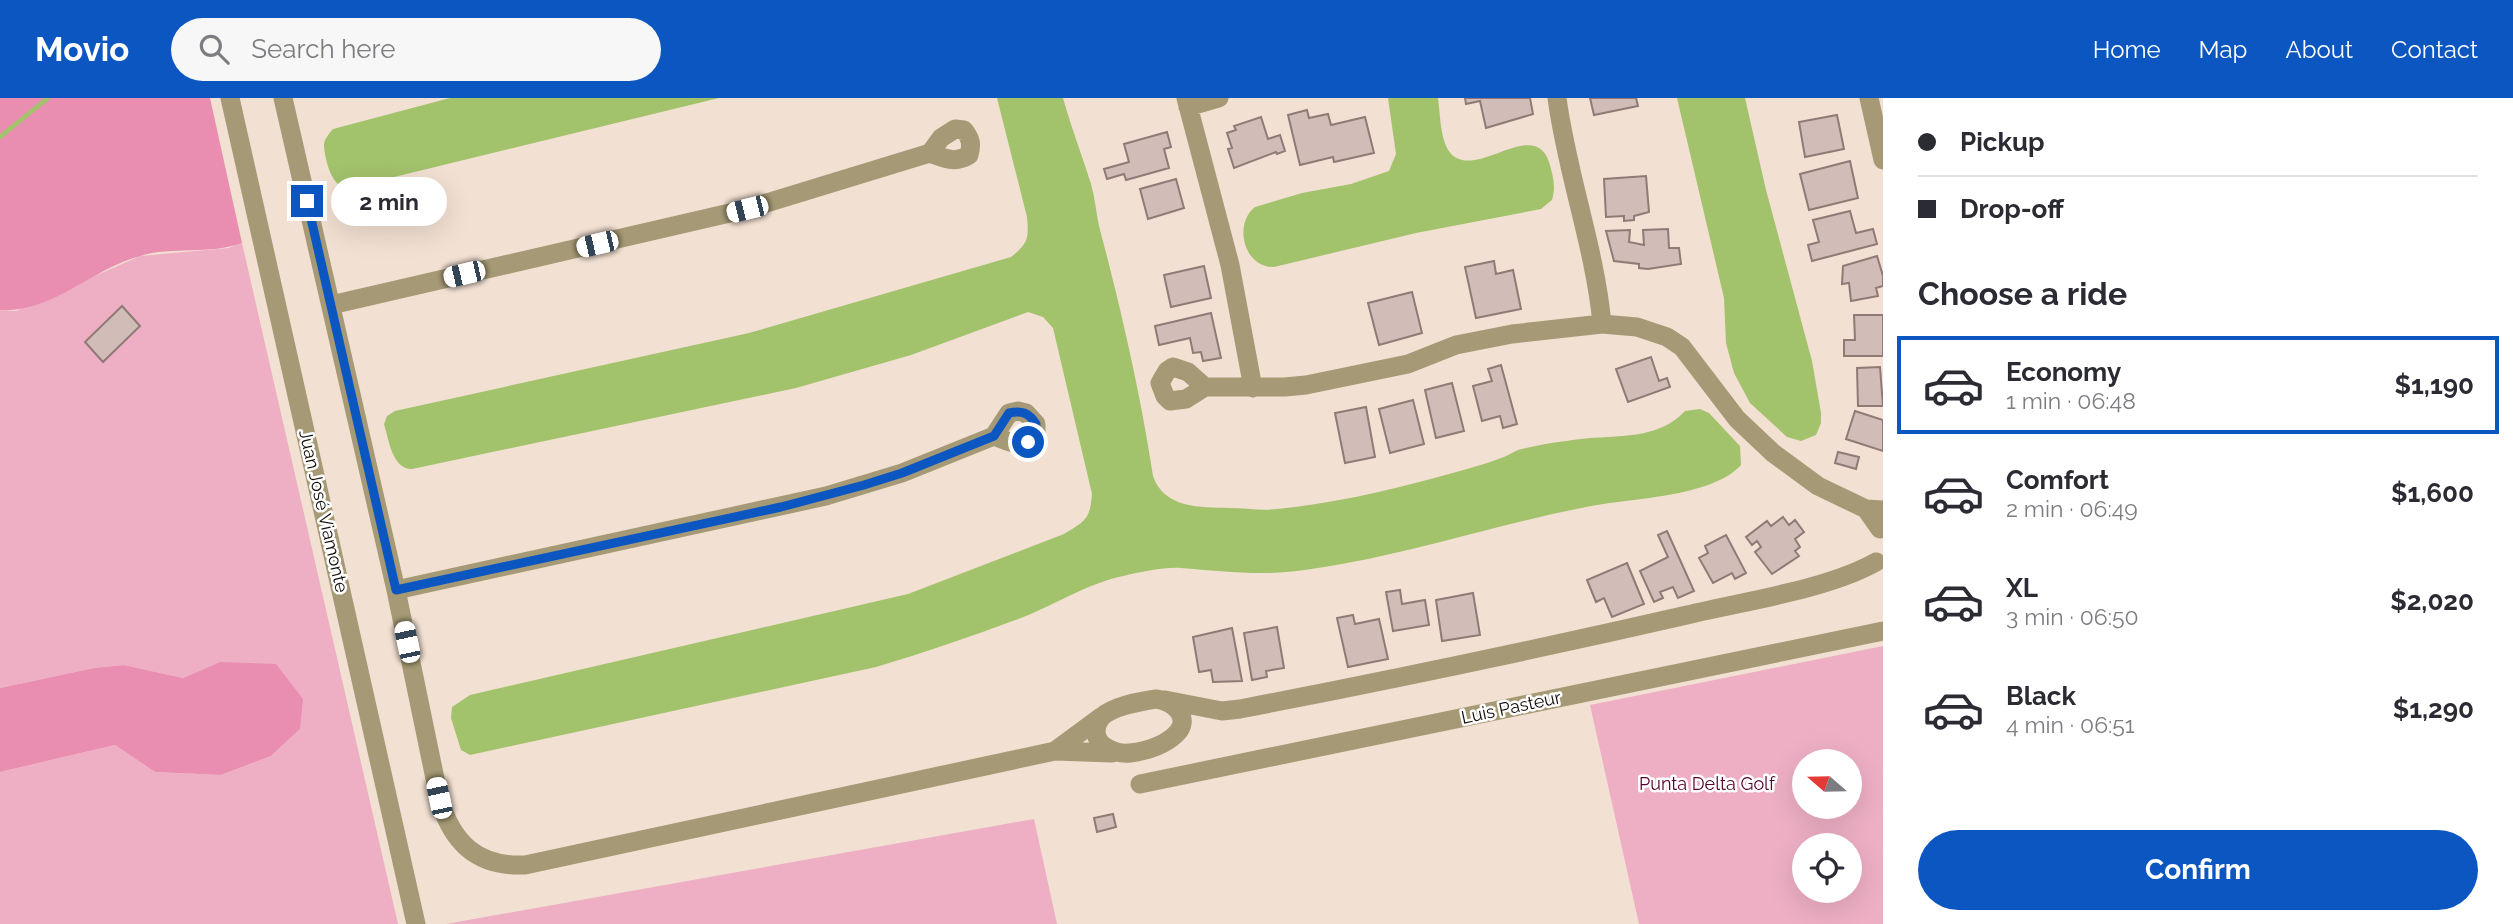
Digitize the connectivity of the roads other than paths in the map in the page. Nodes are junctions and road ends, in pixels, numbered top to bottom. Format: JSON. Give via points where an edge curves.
{"nodes":[{"id":1,"x":230,"y":98,"type":"edge"},
{"id":2,"x":283,"y":98,"type":"edge"},
{"id":3,"x":1219,"y":98,"type":"edge"},
{"id":4,"x":1557,"y":98,"type":"edge"},
{"id":5,"x":1869,"y":98,"type":"edge"},
{"id":6,"x":1187,"y":102,"type":"edge"},
{"id":7,"x":930,"y":153,"type":"dead end"},
{"id":8,"x":1883,"y":160,"type":"edge"},
{"id":9,"x":331,"y":304,"type":"junction"},
{"id":10,"x":1602,"y":324,"type":"junction"},
{"id":11,"x":1205,"y":387,"type":"dead end"},
{"id":12,"x":1253,"y":388,"type":"junction"},
{"id":13,"x":994,"y":436,"type":"dead end"},
{"id":14,"x":1880,"y":526,"type":"edge"},
{"id":15,"x":1880,"y":562,"type":"edge"},
{"id":16,"x":396,"y":590,"type":"junction"},
{"id":17,"x":1883,"y":631,"type":"edge"},
{"id":18,"x":1165,"y":700,"type":"junction"},
{"id":19,"x":1222,"y":711,"type":"junction"},
{"id":20,"x":1101,"y":717,"type":"junction"},
{"id":21,"x":1177,"y":734,"type":"junction"},
{"id":22,"x":1055,"y":751,"type":"junction"},
{"id":23,"x":1112,"y":753,"type":"junction"},
{"id":24,"x":1140,"y":784,"type":"dead end"},
{"id":25,"x":416,"y":924,"type":"edge"}],
"edges":[{"from":1,"to":25,"type":"street","name":"Juan José Viamonte"},
{"from":2,"to":9,"type":"street"},
{"from":3,"to":6,"type":"street"},
{"from":4,"to":10,"type":"street"},
{"from":5,"to":8,"type":"street"},
{"from":6,"to":12,"type":"street","via":[[1230,265]]},
{"from":7,"to":9,"type":"street","via":[[747,209]]},
{"from":9,"to":16,"type":"street"},
{"from":10,"to":12,"type":"street","via":[[1483,339],[1408,364],[1318,383]]},
{"from":10,"to":14,"type":"street","via":[[1653,331],[1682,347],[1737,419],[1773,453]]},
{"from":11,"to":12,"type":"street"},
{"from":13,"to":16,"type":"street","via":[[902,473],[826,496]]},
{"from":14,"to":15,"type":"street"},
{"from":15,"to":19,"type":"street","via":[[1833,580],[1523,652]]},
{"from":16,"to":22,"type":"street","via":[[445,820],[464,847],[508,866]]},
{"from":17,"to":24,"type":"street","name":"Luis Pasteur"},
{"from":18,"to":19,"type":"street"},
{"from":18,"to":20,"type":"street","via":[[1136,702]]},
{"from":18,"to":21,"type":"street","via":[[1181,715]]},
{"from":19,"to":21,"type":"street"},
{"from":20,"to":22,"type":"street"},
{"from":20,"to":23,"type":"street","via":[[1097,738]]},
{"from":21,"to":23,"type":"street","via":[[1157,747]]},
{"from":22,"to":23,"type":"street"}]}
